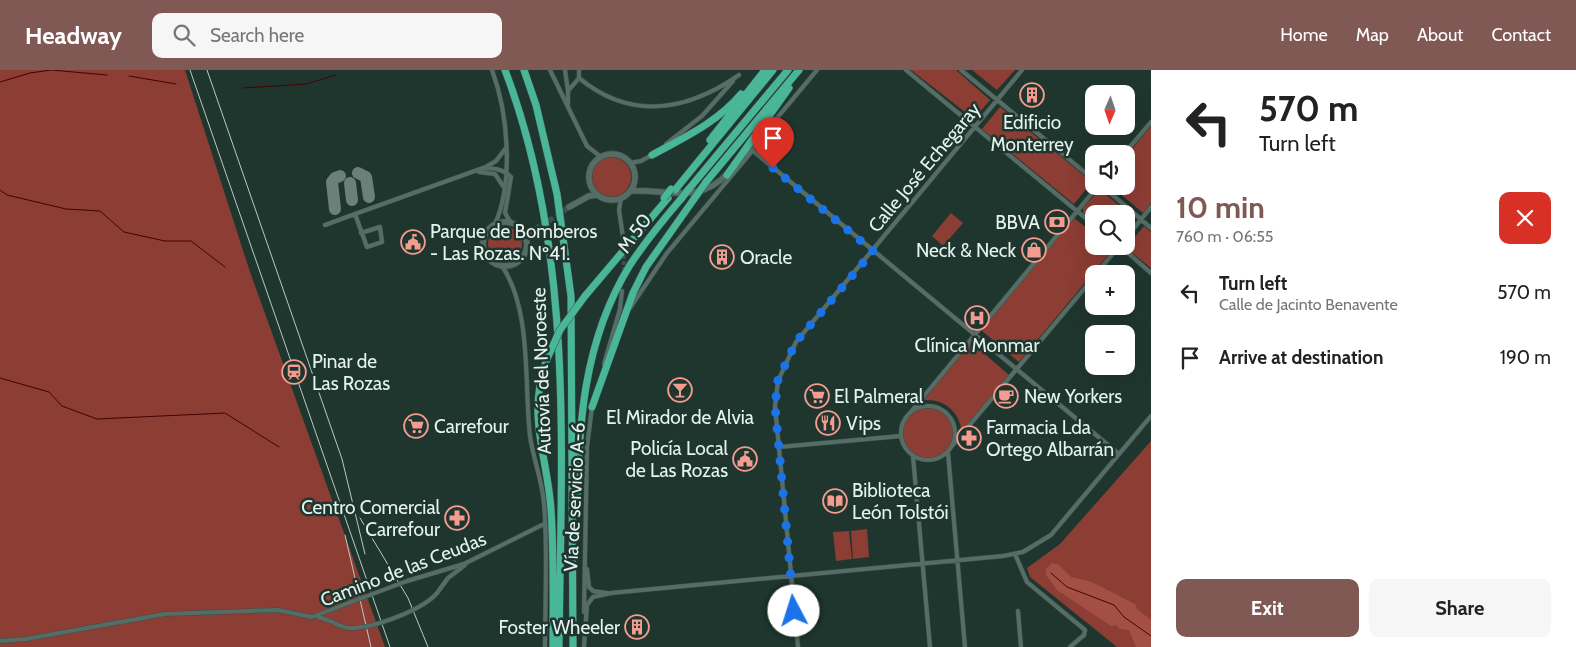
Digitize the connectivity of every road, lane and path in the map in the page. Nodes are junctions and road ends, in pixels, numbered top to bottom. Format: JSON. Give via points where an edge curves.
{"nodes":[{"id":1,"x":492,"y":70,"type":"edge"},
{"id":2,"x":505,"y":70,"type":"edge"},
{"id":3,"x":524,"y":70,"type":"edge"},
{"id":4,"x":550,"y":70,"type":"edge"},
{"id":5,"x":565,"y":70,"type":"edge"},
{"id":6,"x":579,"y":70,"type":"edge"},
{"id":7,"x":743,"y":70,"type":"edge"},
{"id":8,"x":760,"y":70,"type":"edge"},
{"id":9,"x":765,"y":70,"type":"edge"},
{"id":10,"x":773,"y":70,"type":"edge"},
{"id":11,"x":788,"y":70,"type":"edge"},
{"id":12,"x":800,"y":70,"type":"edge"},
{"id":13,"x":817,"y":70,"type":"edge"},
{"id":14,"x":906,"y":70,"type":"edge"},
{"id":15,"x":961,"y":70,"type":"edge"},
{"id":16,"x":1022,"y":70,"type":"edge"},
{"id":17,"x":739,"y":75,"type":"junction"},
{"id":18,"x":579,"y":78,"type":"junction"},
{"id":19,"x":568,"y":91,"type":"junction"},
{"id":20,"x":997,"y":101,"type":"junction"},
{"id":21,"x":568,"y":106,"type":"junction"},
{"id":22,"x":1151,"y":122,"type":"edge"},
{"id":23,"x":976,"y":127,"type":"junction"},
{"id":24,"x":768,"y":129,"type":"junction"},
{"id":25,"x":1132,"y":145,"type":"edge"},
{"id":26,"x":507,"y":146,"type":"junction"},
{"id":27,"x":752,"y":150,"type":"junction"},
{"id":28,"x":652,"y":155,"type":"junction"},
{"id":29,"x":601,"y":157,"type":"junction"},
{"id":30,"x":630,"y":163,"type":"junction"},
{"id":31,"x":483,"y":168,"type":"junction"},
{"id":32,"x":474,"y":172,"type":"junction"},
{"id":33,"x":505,"y":172,"type":"junction"},
{"id":34,"x":1085,"y":173,"type":"edge"},
{"id":35,"x":726,"y":175,"type":"junction"},
{"id":36,"x":590,"y":185,"type":"junction"},
{"id":37,"x":504,"y":188,"type":"junction"},
{"id":38,"x":673,"y":189,"type":"junction"},
{"id":39,"x":630,"y":192,"type":"junction"},
{"id":40,"x":597,"y":195,"type":"junction"},
{"id":41,"x":1090,"y":195,"type":"edge"},
{"id":42,"x":1113,"y":195,"type":"edge"},
{"id":43,"x":621,"y":198,"type":"junction"},
{"id":44,"x":579,"y":200,"type":"junction"},
{"id":45,"x":569,"y":207,"type":"tunnel mouth"},
{"id":46,"x":1151,"y":208,"type":"edge"},
{"id":47,"x":1077,"y":211,"type":"junction"},
{"id":48,"x":355,"y":214,"type":"junction"},
{"id":49,"x":1085,"y":218,"type":"edge"},
{"id":50,"x":1141,"y":219,"type":"junction"},
{"id":51,"x":510,"y":223,"type":"junction"},
{"id":52,"x":495,"y":224,"type":"junction"},
{"id":53,"x":325,"y":225,"type":"dead end"},
{"id":54,"x":1135,"y":227,"type":"edge"},
{"id":55,"x":1151,"y":228,"type":"edge"},
{"id":56,"x":522,"y":231,"type":"junction"},
{"id":57,"x":362,"y":233,"type":"junction"},
{"id":58,"x":623,"y":238,"type":"tunnel mouth"},
{"id":59,"x":526,"y":240,"type":"junction"},
{"id":60,"x":873,"y":251,"type":"junction"},
{"id":61,"x":1112,"y":255,"type":"edge"},
{"id":62,"x":1130,"y":255,"type":"edge"},
{"id":63,"x":1104,"y":265,"type":"edge"},
{"id":64,"x":502,"y":266,"type":"junction"},
{"id":65,"x":1151,"y":273,"type":"edge"},
{"id":66,"x":1085,"y":288,"type":"edge"},
{"id":67,"x":622,"y":292,"type":"dead end"},
{"id":68,"x":624,"y":318,"type":"junction"},
{"id":69,"x":974,"y":335,"type":"junction"},
{"id":70,"x":1017,"y":370,"type":"junction"},
{"id":71,"x":592,"y":407,"type":"junction"},
{"id":72,"x":910,"y":413,"type":"junction"},
{"id":73,"x":1151,"y":416,"type":"edge"},
{"id":74,"x":901,"y":436,"type":"junction"},
{"id":75,"x":952,"y":446,"type":"junction"},
{"id":76,"x":778,"y":447,"type":"junction"},
{"id":77,"x":948,"y":452,"type":"junction"},
{"id":78,"x":1119,"y":454,"type":"junction"},
{"id":79,"x":913,"y":456,"type":"junction"},
{"id":80,"x":585,"y":513,"type":"junction"},
{"id":81,"x":544,"y":524,"type":"junction"},
{"id":82,"x":1016,"y":554,"type":"junction"},
{"id":83,"x":958,"y":561,"type":"junction"},
{"id":84,"x":468,"y":562,"type":"junction"},
{"id":85,"x":922,"y":564,"type":"junction"},
{"id":86,"x":572,"y":573,"type":"junction"},
{"id":87,"x":792,"y":577,"type":"junction"},
{"id":88,"x":612,"y":593,"type":"junction"},
{"id":89,"x":1018,"y":611,"type":"dead end"},
{"id":90,"x":316,"y":617,"type":"junction"},
{"id":91,"x":0,"y":641,"type":"edge"},
{"id":92,"x":546,"y":647,"type":"edge"},
{"id":93,"x":553,"y":647,"type":"edge"},
{"id":94,"x":559,"y":647,"type":"edge"},
{"id":95,"x":573,"y":647,"type":"edge"},
{"id":96,"x":584,"y":647,"type":"edge"},
{"id":97,"x":798,"y":647,"type":"edge"},
{"id":98,"x":930,"y":647,"type":"edge"},
{"id":99,"x":965,"y":647,"type":"edge"},
{"id":100,"x":1021,"y":647,"type":"edge"},
{"id":101,"x":1072,"y":647,"type":"edge"}],
"edges":[{"from":1,"to":26,"type":"street","via":[[502,102]]},
{"from":2,"to":94,"type":"highway","name":"Autovía del Noroeste","via":[[535,174],[556,306],[562,416]]},
{"from":3,"to":86,"type":"highway","name":"Autovía del Noroeste","via":[[550,157],[568,268],[572,358]]},
{"from":4,"to":21,"type":"street"},
{"from":5,"to":19,"type":"street"},
{"from":6,"to":18,"type":"street"},
{"from":7,"to":17,"type":"street"},
{"from":8,"to":28,"type":"highway","via":[[724,112]]},
{"from":9,"to":38,"type":"highway"},
{"from":10,"to":38,"type":"highway"},
{"from":11,"to":86,"type":"highway","name":"M 50","bridge":true,"via":[[631,264],[608,307],[586,377],[578,451],[576,561]]},
{"from":12,"to":35,"type":"highway"},
{"from":12,"to":68,"type":"highway","bridge":true,"via":[[706,182],[646,268]]},
{"from":13,"to":24,"type":"street"},
{"from":14,"to":23,"type":"street"},
{"from":15,"to":20,"type":"street"},
{"from":16,"to":20,"type":"street","name":"Calle José Echegaray"},
{"from":17,"to":18,"type":"street","via":[[704,97],[676,106],[646,106],[616,100]]},
{"from":17,"to":28,"type":"street","via":[[702,116]]},
{"from":18,"to":19,"type":"street"},
{"from":19,"to":21,"type":"street"},
{"from":20,"to":23,"type":"street","name":"Calle José Echegaray"},
{"from":20,"to":34,"type":"street"},
{"from":21,"to":29,"type":"street","via":[[587,146]]},
{"from":22,"to":25,"type":"street"},
{"from":23,"to":47,"type":"street"},
{"from":23,"to":60,"type":"street","name":"Calle José Echegaray"},
{"from":24,"to":27,"type":"street"},
{"from":24,"to":35,"type":"street"},
{"from":26,"to":31,"type":"street","via":[[496,161]]},
{"from":26,"to":33,"type":"street"},
{"from":27,"to":60,"type":"street"},
{"from":27,"to":68,"type":"street","via":[[662,260]]},
{"from":28,"to":30,"type":"street"},
{"from":29,"to":30,"type":"street","via":[[616,155]]},
{"from":29,"to":36,"type":"street","via":[[595,160],[589,172]]},
{"from":30,"to":39,"type":"street","via":[[635,179]]},
{"from":31,"to":32,"type":"street"},
{"from":31,"to":33,"type":"street"},
{"from":32,"to":37,"type":"street","via":[[495,174]]},
{"from":32,"to":48,"type":"street"},
{"from":33,"to":37,"type":"street"},
{"from":33,"to":51,"type":"street","via":[[512,180],[505,213]]},
{"from":35,"to":39,"type":"street","via":[[712,188],[697,192]]},
{"from":36,"to":40,"type":"street"},
{"from":36,"to":44,"type":"street"},
{"from":37,"to":52,"type":"street"},
{"from":38,"to":93,"type":"highway","bridge":true,"via":[[560,330],[540,382],[537,422],[551,509]]},
{"from":39,"to":43,"type":"street"},
{"from":40,"to":43,"type":"street","via":[[608,200]]},
{"from":40,"to":44,"type":"street"},
{"from":41,"to":47,"type":"street"},
{"from":42,"to":50,"type":"street"},
{"from":43,"to":58,"type":"street"},
{"from":44,"to":45,"type":"street"},
{"from":46,"to":50,"type":"street"},
{"from":47,"to":49,"type":"street"},
{"from":47,"to":69,"type":"street"},
{"from":48,"to":53,"type":"street"},
{"from":48,"to":57,"type":"street"},
{"from":50,"to":54,"type":"street"},
{"from":50,"to":55,"type":"street"},
{"from":51,"to":52,"type":"street"},
{"from":51,"to":56,"type":"street"},
{"from":52,"to":64,"type":"street","via":[[485,234],[483,248],[490,260]]},
{"from":56,"to":59,"type":"street"},
{"from":56,"to":59,"type":"street","via":[[538,228]]},
{"from":57,"to":57,"type":"street","via":[[367,247],[382,242],[380,227]]},
{"from":59,"to":64,"type":"street","via":[[522,257],[514,264]]},
{"from":60,"to":69,"type":"street"},
{"from":60,"to":76,"type":"street","name":"Calle José Echegaray","via":[[800,337],[778,380]]},
{"from":61,"to":63,"type":"street"},
{"from":62,"to":65,"type":"street"},
{"from":64,"to":81,"type":"street","name":"Vía de servicio A-6","via":[[511,280],[520,319],[530,437],[544,501]]},
{"from":66,"to":70,"type":"street"},
{"from":67,"to":71,"type":"street","name":"Vía de servicio A-6"},
{"from":68,"to":71,"type":"highway"},
{"from":69,"to":70,"type":"street"},
{"from":69,"to":72,"type":"street"},
{"from":70,"to":75,"type":"street"},
{"from":70,"to":78,"type":"street"},
{"from":71,"to":80,"type":"street","name":"Vía de servicio A-6","via":[[586,447]]},
{"from":72,"to":74,"type":"street","via":[[904,421]]},
{"from":72,"to":75,"type":"street","via":[[928,406],[946,412],[956,432]]},
{"from":73,"to":78,"type":"street"},
{"from":74,"to":76,"type":"street"},
{"from":74,"to":79,"type":"street","via":[[904,447]]},
{"from":75,"to":77,"type":"street"},
{"from":76,"to":87,"type":"street","name":"Calle José Echegaray"},
{"from":77,"to":79,"type":"street","via":[[930,461]]},
{"from":77,"to":83,"type":"street"},
{"from":78,"to":82,"type":"street","via":[[1051,535]]},
{"from":79,"to":85,"type":"street"},
{"from":80,"to":88,"type":"street","via":[[589,587],[593,591]]},
{"from":80,"to":96,"type":"street","name":"Vía de servicio A-6"},
{"from":81,"to":84,"type":"street","name":"Camino de las Ceudas"},
{"from":81,"to":92,"type":"street","name":"Vía de servicio A-6"},
{"from":82,"to":83,"type":"street"},
{"from":82,"to":101,"type":"street","via":[[1027,582],[1085,630]]},
{"from":83,"to":85,"type":"street"},
{"from":83,"to":99,"type":"street"},
{"from":84,"to":90,"type":"street","name":"Camino de las Ceudas","bridge":true,"via":[[407,581]]},
{"from":84,"to":90,"type":"street","bridge":true,"via":[[448,578],[433,598],[372,624],[350,628]]},
{"from":85,"to":87,"type":"street"},
{"from":85,"to":98,"type":"street"},
{"from":86,"to":95,"type":"highway","name":"Autovía del Noroeste"},
{"from":87,"to":88,"type":"street"},
{"from":87,"to":97,"type":"street","name":"Calle José Echegaray"},
{"from":88,"to":96,"type":"street","via":[[589,600]]},
{"from":89,"to":100,"type":"street"},
{"from":90,"to":91,"type":"street","name":"Camino de las Ceudas","via":[[278,610],[165,614]]}]}
